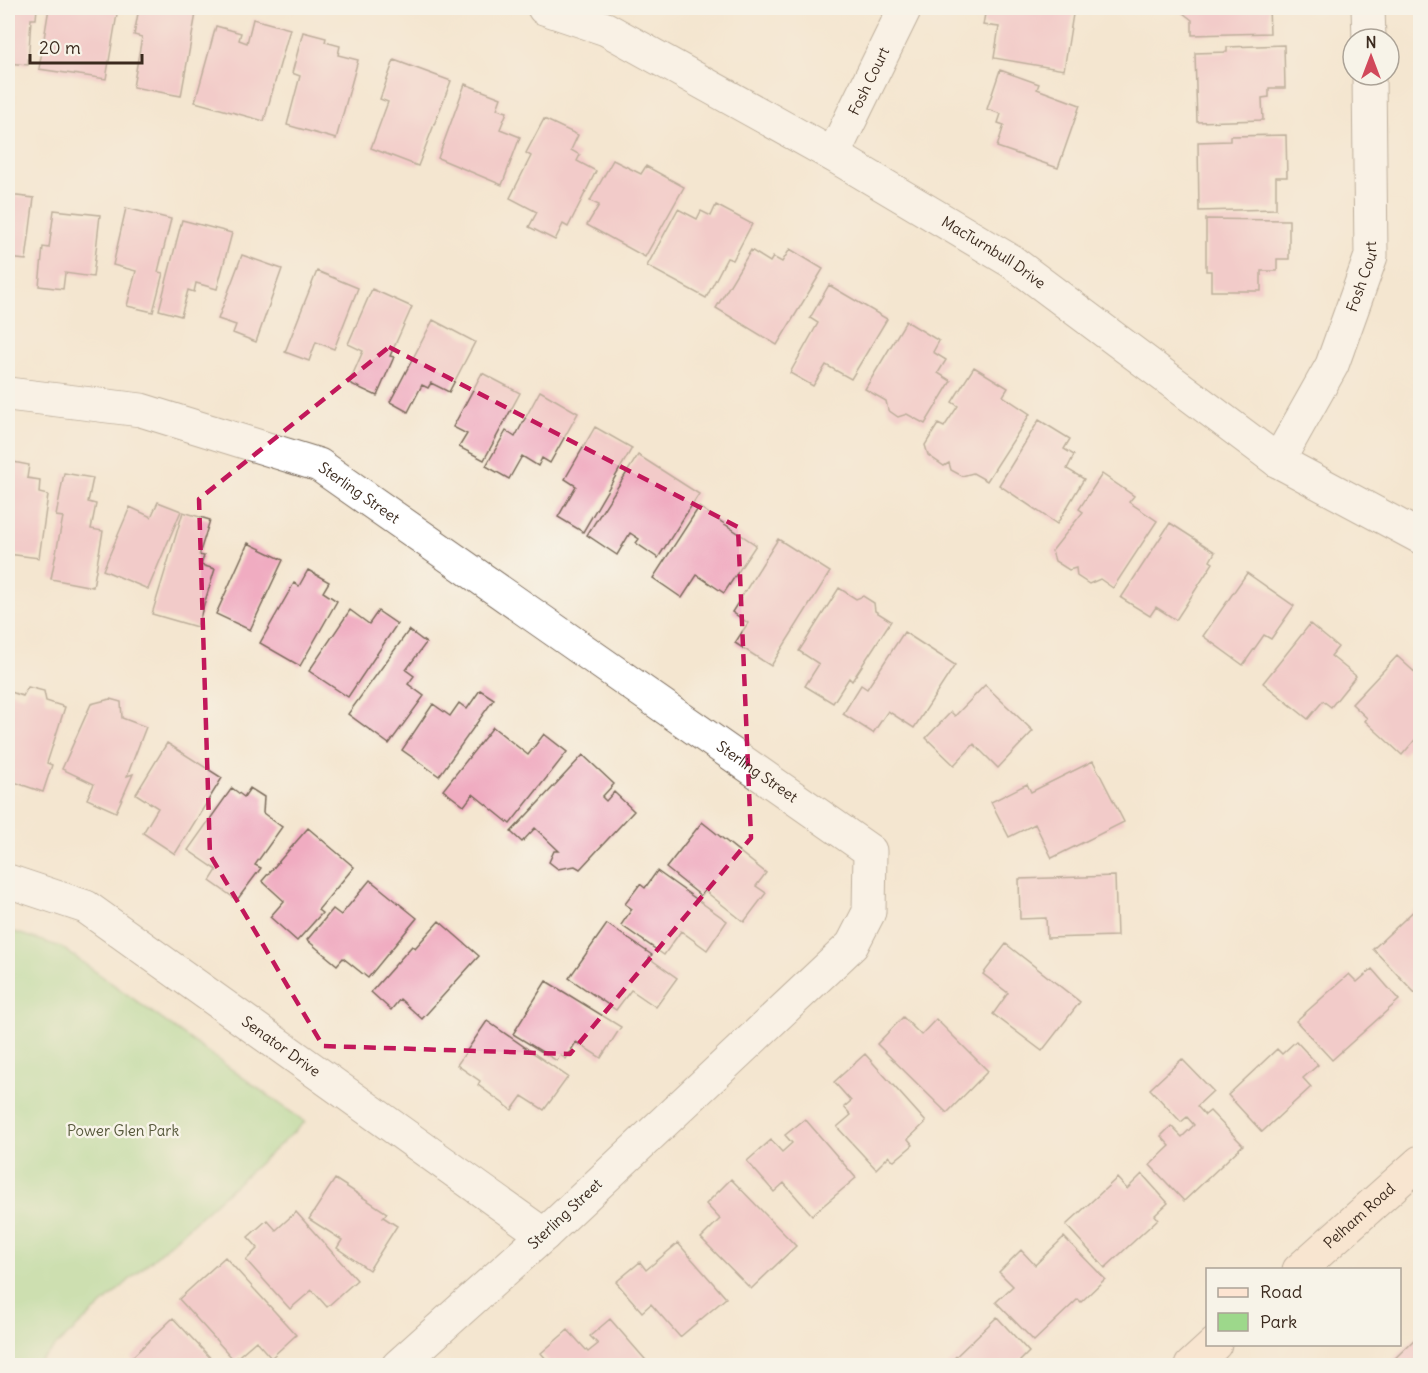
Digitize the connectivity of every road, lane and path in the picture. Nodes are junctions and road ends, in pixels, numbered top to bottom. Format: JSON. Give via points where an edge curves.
{"nodes":[{"id":1,"x":544,"y":8,"type":"edge"},
{"id":2,"x":904,"y":8,"type":"edge"},
{"id":3,"x":1368,"y":8,"type":"edge"},
{"id":4,"x":1369,"y":27,"type":"edge"},
{"id":5,"x":1370,"y":87,"type":"edge"},
{"id":6,"x":833,"y":155,"type":"junction"},
{"id":7,"x":8,"y":394,"type":"edge"},
{"id":8,"x":1278,"y":461,"type":"junction"},
{"id":9,"x":1420,"y":537,"type":"edge"},
{"id":10,"x":8,"y":881,"type":"edge"},
{"id":11,"x":1420,"y":1162,"type":"edge"},
{"id":12,"x":544,"y":1235,"type":"junction"},
{"id":13,"x":1300,"y":1268,"type":"edge"},
{"id":14,"x":1213,"y":1346,"type":"edge"},
{"id":15,"x":399,"y":1365,"type":"edge"},
{"id":16,"x":1191,"y":1365,"type":"edge"}],
"edges":[{"from":1,"to":6,"type":"street","name":"MacTurnbull Drive","via":[[606,29]]},
{"from":2,"to":6,"type":"street","name":"Fosh Court"},
{"from":3,"to":4,"type":"street"},
{"from":5,"to":8,"type":"street","name":"Fosh Court","via":[[1371,256],[1332,364]]},
{"from":6,"to":8,"type":"street","name":"MacTurnbull Drive","via":[[1011,261]]},
{"from":7,"to":12,"type":"street","name":"Sterling Street","via":[[141,411],[319,465],[870,851],[869,912],[852,945]]},
{"from":8,"to":9,"type":"street","name":"MacTurnbull Drive"},
{"from":10,"to":12,"type":"street","name":"Senator Drive","via":[[86,907]]},
{"from":11,"to":13,"type":"main road","name":"Pelham Road"},
{"from":12,"to":15,"type":"street","name":"Sterling Street"},
{"from":14,"to":16,"type":"main road"}]}
